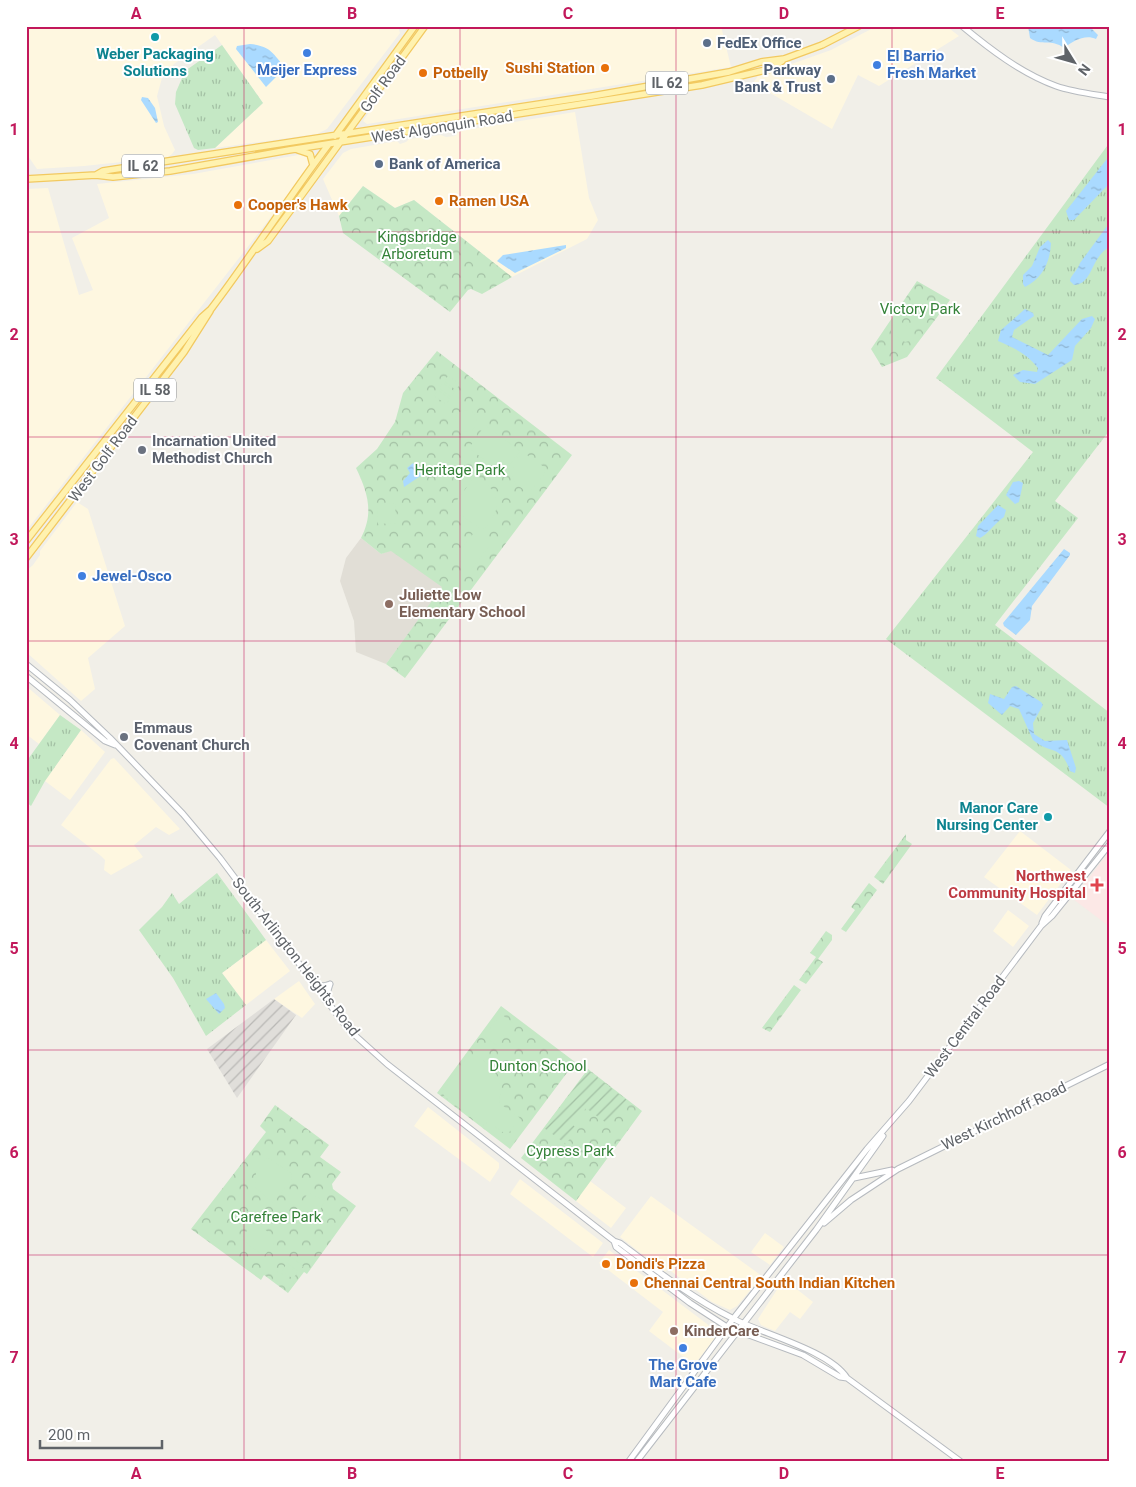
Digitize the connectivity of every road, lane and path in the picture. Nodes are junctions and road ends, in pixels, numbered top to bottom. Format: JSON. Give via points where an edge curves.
{"nodes":[{"id":1,"x":415,"y":26,"type":"edge"},
{"id":2,"x":425,"y":26,"type":"edge"},
{"id":3,"x":859,"y":26,"type":"edge"},
{"id":4,"x":962,"y":26,"type":"edge"},
{"id":5,"x":784,"y":59,"type":"junction"},
{"id":6,"x":1110,"y":97,"type":"edge"},
{"id":7,"x":347,"y":134,"type":"junction"},
{"id":8,"x":335,"y":136,"type":"junction"},
{"id":9,"x":341,"y":142,"type":"junction"},
{"id":10,"x":329,"y":144,"type":"junction"},
{"id":11,"x":294,"y":149,"type":"junction"},
{"id":12,"x":313,"y":164,"type":"junction"},
{"id":13,"x":96,"y":175,"type":"junction"},
{"id":14,"x":26,"y":179,"type":"edge"},
{"id":15,"x":256,"y":251,"type":"junction"},
{"id":16,"x":211,"y":309,"type":"junction"},
{"id":17,"x":26,"y":541,"type":"edge"},
{"id":18,"x":26,"y":558,"type":"edge"},
{"id":19,"x":26,"y":664,"type":"edge"},
{"id":20,"x":26,"y":676,"type":"edge"},
{"id":21,"x":116,"y":745,"type":"junction"},
{"id":22,"x":1110,"y":831,"type":"edge"},
{"id":23,"x":1110,"y":844,"type":"edge"},
{"id":24,"x":1041,"y":926,"type":"junction"},
{"id":25,"x":312,"y":983,"type":"junction"},
{"id":26,"x":325,"y":1000,"type":"junction"},
{"id":27,"x":1110,"y":1064,"type":"edge"},
{"id":28,"x":888,"y":1127,"type":"junction"},
{"id":29,"x":898,"y":1169,"type":"junction"},
{"id":30,"x":854,"y":1178,"type":"junction"},
{"id":31,"x":839,"y":1186,"type":"junction"},
{"id":32,"x":816,"y":1230,"type":"junction"},
{"id":33,"x":614,"y":1241,"type":"junction"},
{"id":34,"x":733,"y":1319,"type":"junction"},
{"id":35,"x":744,"y":1324,"type":"junction"},
{"id":36,"x":728,"y":1327,"type":"junction"},
{"id":37,"x":738,"y":1332,"type":"junction"},
{"id":38,"x":847,"y":1378,"type":"junction"},
{"id":39,"x":629,"y":1461,"type":"edge"},
{"id":40,"x":637,"y":1461,"type":"edge"},
{"id":41,"x":960,"y":1461,"type":"edge"}],
"edges":[{"from":1,"to":8,"type":"main road","name":"Golf Road","number":"IL 58"},
{"from":2,"to":7,"type":"main road","name":"Golf Road","number":"IL 58"},
{"from":3,"to":5,"type":"main road","name":"West Algonquin Road","number":"IL 62"},
{"from":4,"to":6,"type":"main road","via":[[1013,65],[1041,80],[1070,90]]},
{"from":5,"to":7,"type":"main road","name":"West Algonquin Road","number":"IL 62","via":[[676,82]]},
{"from":5,"to":9,"type":"main road","name":"West Algonquin Road","number":"IL 62","via":[[770,69],[702,85]]},
{"from":7,"to":8,"type":"main road","name":"West Algonquin Road","number":"IL 62"},
{"from":7,"to":9,"type":"main road","name":"Golf Road","number":"IL 58"},
{"from":8,"to":10,"type":"main road","name":"West Golf Road","number":"IL 58"},
{"from":8,"to":13,"type":"main road","name":"West Algonquin Road","number":"IL 62","via":[[103,171]]},
{"from":9,"to":10,"type":"main road","name":"West Algonquin Road","number":"IL 62"},
{"from":9,"to":15,"type":"main road","name":"West Golf Road","number":"IL 58","via":[[268,241]]},
{"from":10,"to":11,"type":"main road","name":"West Algonquin Road","number":"IL 62"},
{"from":10,"to":12,"type":"main road","name":"West Golf Road","number":"IL 58"},
{"from":11,"to":12,"type":"main road","via":[[310,154]]},
{"from":11,"to":13,"type":"main road","name":"West Algonquin Road","number":"IL 62","via":[[170,171],[113,177]]},
{"from":12,"to":15,"type":"main road","name":"West Golf Road","number":"IL 58","via":[[265,232]]},
{"from":13,"to":14,"type":"main road","name":"West Algonquin Road","number":"IL 62"},
{"from":15,"to":16,"type":"main road","name":"West Golf Road","number":"IL 58"},
{"from":16,"to":17,"type":"main road","name":"West Golf Road","number":"IL 58"},
{"from":16,"to":18,"type":"main road","name":"West Golf Road","number":"IL 58","via":[[206,322],[184,352]]},
{"from":19,"to":21,"type":"main road","name":"South Arlington Heights Road","via":[[71,701]]},
{"from":20,"to":21,"type":"main road","name":"South Arlington Heights Road","via":[[105,741]]},
{"from":21,"to":25,"type":"main road","name":"South Arlington Heights Road","via":[[149,776],[214,852]]},
{"from":22,"to":24,"type":"main road","name":"West Central Road","via":[[1045,916]]},
{"from":23,"to":24,"type":"main road","name":"West Central Road"},
{"from":24,"to":28,"type":"main road","name":"West Central Road"},
{"from":25,"to":26,"type":"main road","name":"South Arlington Heights Road"},
{"from":25,"to":26,"type":"main road","via":[[330,984]]},
{"from":26,"to":33,"type":"main road","name":"South Arlington Heights Road","via":[[348,1029],[387,1064]]},
{"from":27,"to":29,"type":"main road","name":"West Kirchhoff Road"},
{"from":28,"to":30,"type":"main road","name":"West Central Road"},
{"from":28,"to":31,"type":"main road","name":"West Central Road"},
{"from":29,"to":30,"type":"main road","name":"West Kirchhoff Road"},
{"from":29,"to":32,"type":"main road","name":"West Kirchhoff Road","via":[[851,1200]]},
{"from":30,"to":31,"type":"main road","name":"West Kirchhoff Road"},
{"from":30,"to":32,"type":"main road","name":"West Central Road"},
{"from":31,"to":34,"type":"main road","name":"West Central Road"},
{"from":32,"to":35,"type":"main road"},
{"from":33,"to":34,"type":"main road","name":"South Arlington Heights Road"},
{"from":33,"to":36,"type":"main road","name":"South Arlington Heights Road","via":[[616,1247]]},
{"from":34,"to":35,"type":"main road","name":"South Arlington Heights Road"},
{"from":34,"to":36,"type":"main road","name":"West Central Road"},
{"from":35,"to":37,"type":"main road"},
{"from":35,"to":38,"type":"main road","name":"South Arlington Heights Road","via":[[808,1350],[843,1371]]},
{"from":36,"to":37,"type":"main road","name":"South Arlington Heights Road"},
{"from":36,"to":39,"type":"main road","name":"West Central Road"},
{"from":37,"to":38,"type":"main road","name":"South Arlington Heights Road","via":[[803,1355]]},
{"from":37,"to":40,"type":"main road"},
{"from":38,"to":41,"type":"main road","name":"South Arlington Heights Road"}]}
